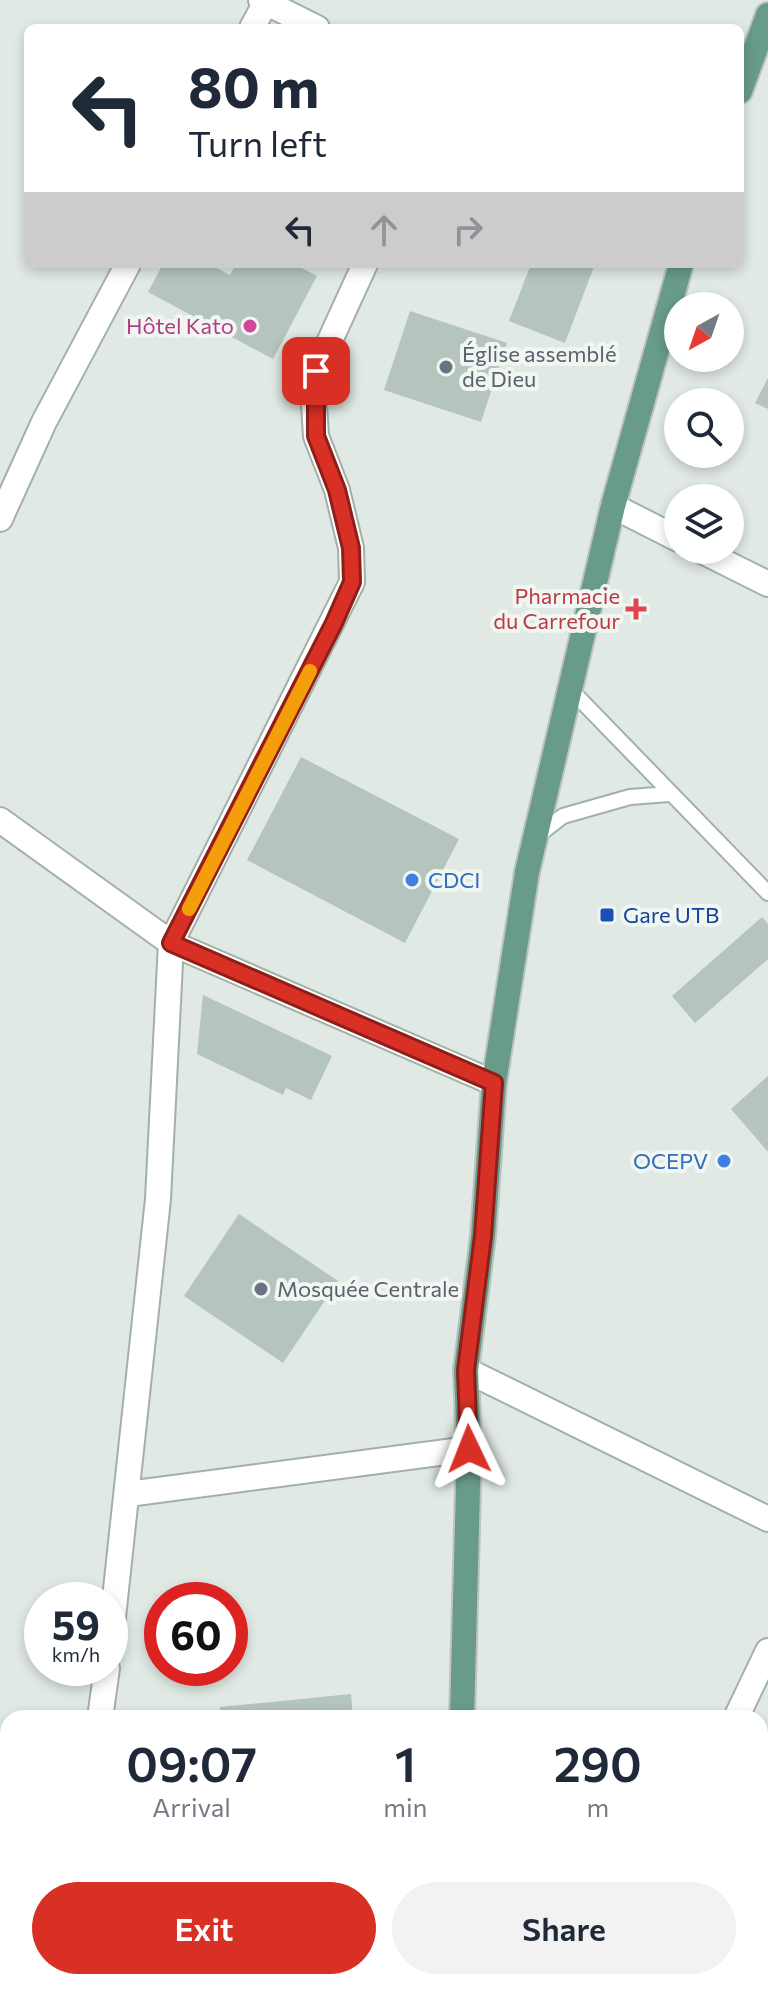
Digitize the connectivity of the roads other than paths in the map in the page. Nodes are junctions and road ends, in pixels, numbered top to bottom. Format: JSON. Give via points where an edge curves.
{"nodes":[{"id":1,"x":264,"y":1,"type":"edge"},
{"id":2,"x":768,"y":15,"type":"edge"},
{"id":3,"x":254,"y":24,"type":"edge"},
{"id":4,"x":309,"y":24,"type":"edge"},
{"id":5,"x":744,"y":80,"type":"edge"},
{"id":6,"x":126,"y":268,"type":"edge"},
{"id":7,"x":363,"y":268,"type":"edge"},
{"id":8,"x":680,"y":268,"type":"edge"},
{"id":9,"x":613,"y":506,"type":"junction"},
{"id":10,"x":0,"y":519,"type":"edge"},
{"id":11,"x":664,"y":532,"type":"edge"},
{"id":12,"x":728,"y":564,"type":"edge"},
{"id":13,"x":768,"y":584,"type":"edge"},
{"id":14,"x":570,"y":689,"type":"junction"},
{"id":15,"x":669,"y":794,"type":"junction"},
{"id":16,"x":0,"y":820,"type":"edge"},
{"id":17,"x":535,"y":838,"type":"junction"},
{"id":18,"x":768,"y":893,"type":"edge"},
{"id":19,"x":171,"y":943,"type":"junction"},
{"id":20,"x":494,"y":1083,"type":"junction"},
{"id":21,"x":466,"y":1370,"type":"junction"},
{"id":22,"x":469,"y":1449,"type":"junction"},
{"id":23,"x":128,"y":1494,"type":"junction"},
{"id":24,"x":768,"y":1519,"type":"edge"},
{"id":25,"x":118,"y":1582,"type":"edge"},
{"id":26,"x":768,"y":1651,"type":"edge"},
{"id":27,"x":104,"y":1686,"type":"edge"},
{"id":28,"x":101,"y":1710,"type":"edge"},
{"id":29,"x":462,"y":1710,"type":"edge"},
{"id":30,"x":740,"y":1710,"type":"edge"}],
"edges":[{"from":1,"to":3,"type":"street"},
{"from":1,"to":4,"type":"street"},
{"from":2,"to":5,"type":"main road"},
{"from":6,"to":10,"type":"street","via":[[44,422]]},
{"from":7,"to":19,"type":"street","via":[[316,371],[314,405],[316,436],[351,548],[352,582]]},
{"from":8,"to":9,"type":"main road"},
{"from":9,"to":11,"type":"street"},
{"from":9,"to":14,"type":"main road"},
{"from":12,"to":13,"type":"street"},
{"from":14,"to":15,"type":"lane"},
{"from":14,"to":17,"type":"main road"},
{"from":15,"to":17,"type":"lane","via":[[630,797],[563,816]]},
{"from":15,"to":18,"type":"lane"},
{"from":16,"to":19,"type":"street"},
{"from":17,"to":20,"type":"main road"},
{"from":19,"to":20,"type":"street"},
{"from":19,"to":23,"type":"street","via":[[158,1199]]},
{"from":20,"to":21,"type":"main road"},
{"from":21,"to":22,"type":"main road"},
{"from":21,"to":24,"type":"street"},
{"from":22,"to":23,"type":"street"},
{"from":22,"to":29,"type":"main road"},
{"from":23,"to":25,"type":"street"},
{"from":26,"to":30,"type":"street"},
{"from":27,"to":28,"type":"street"}]}
